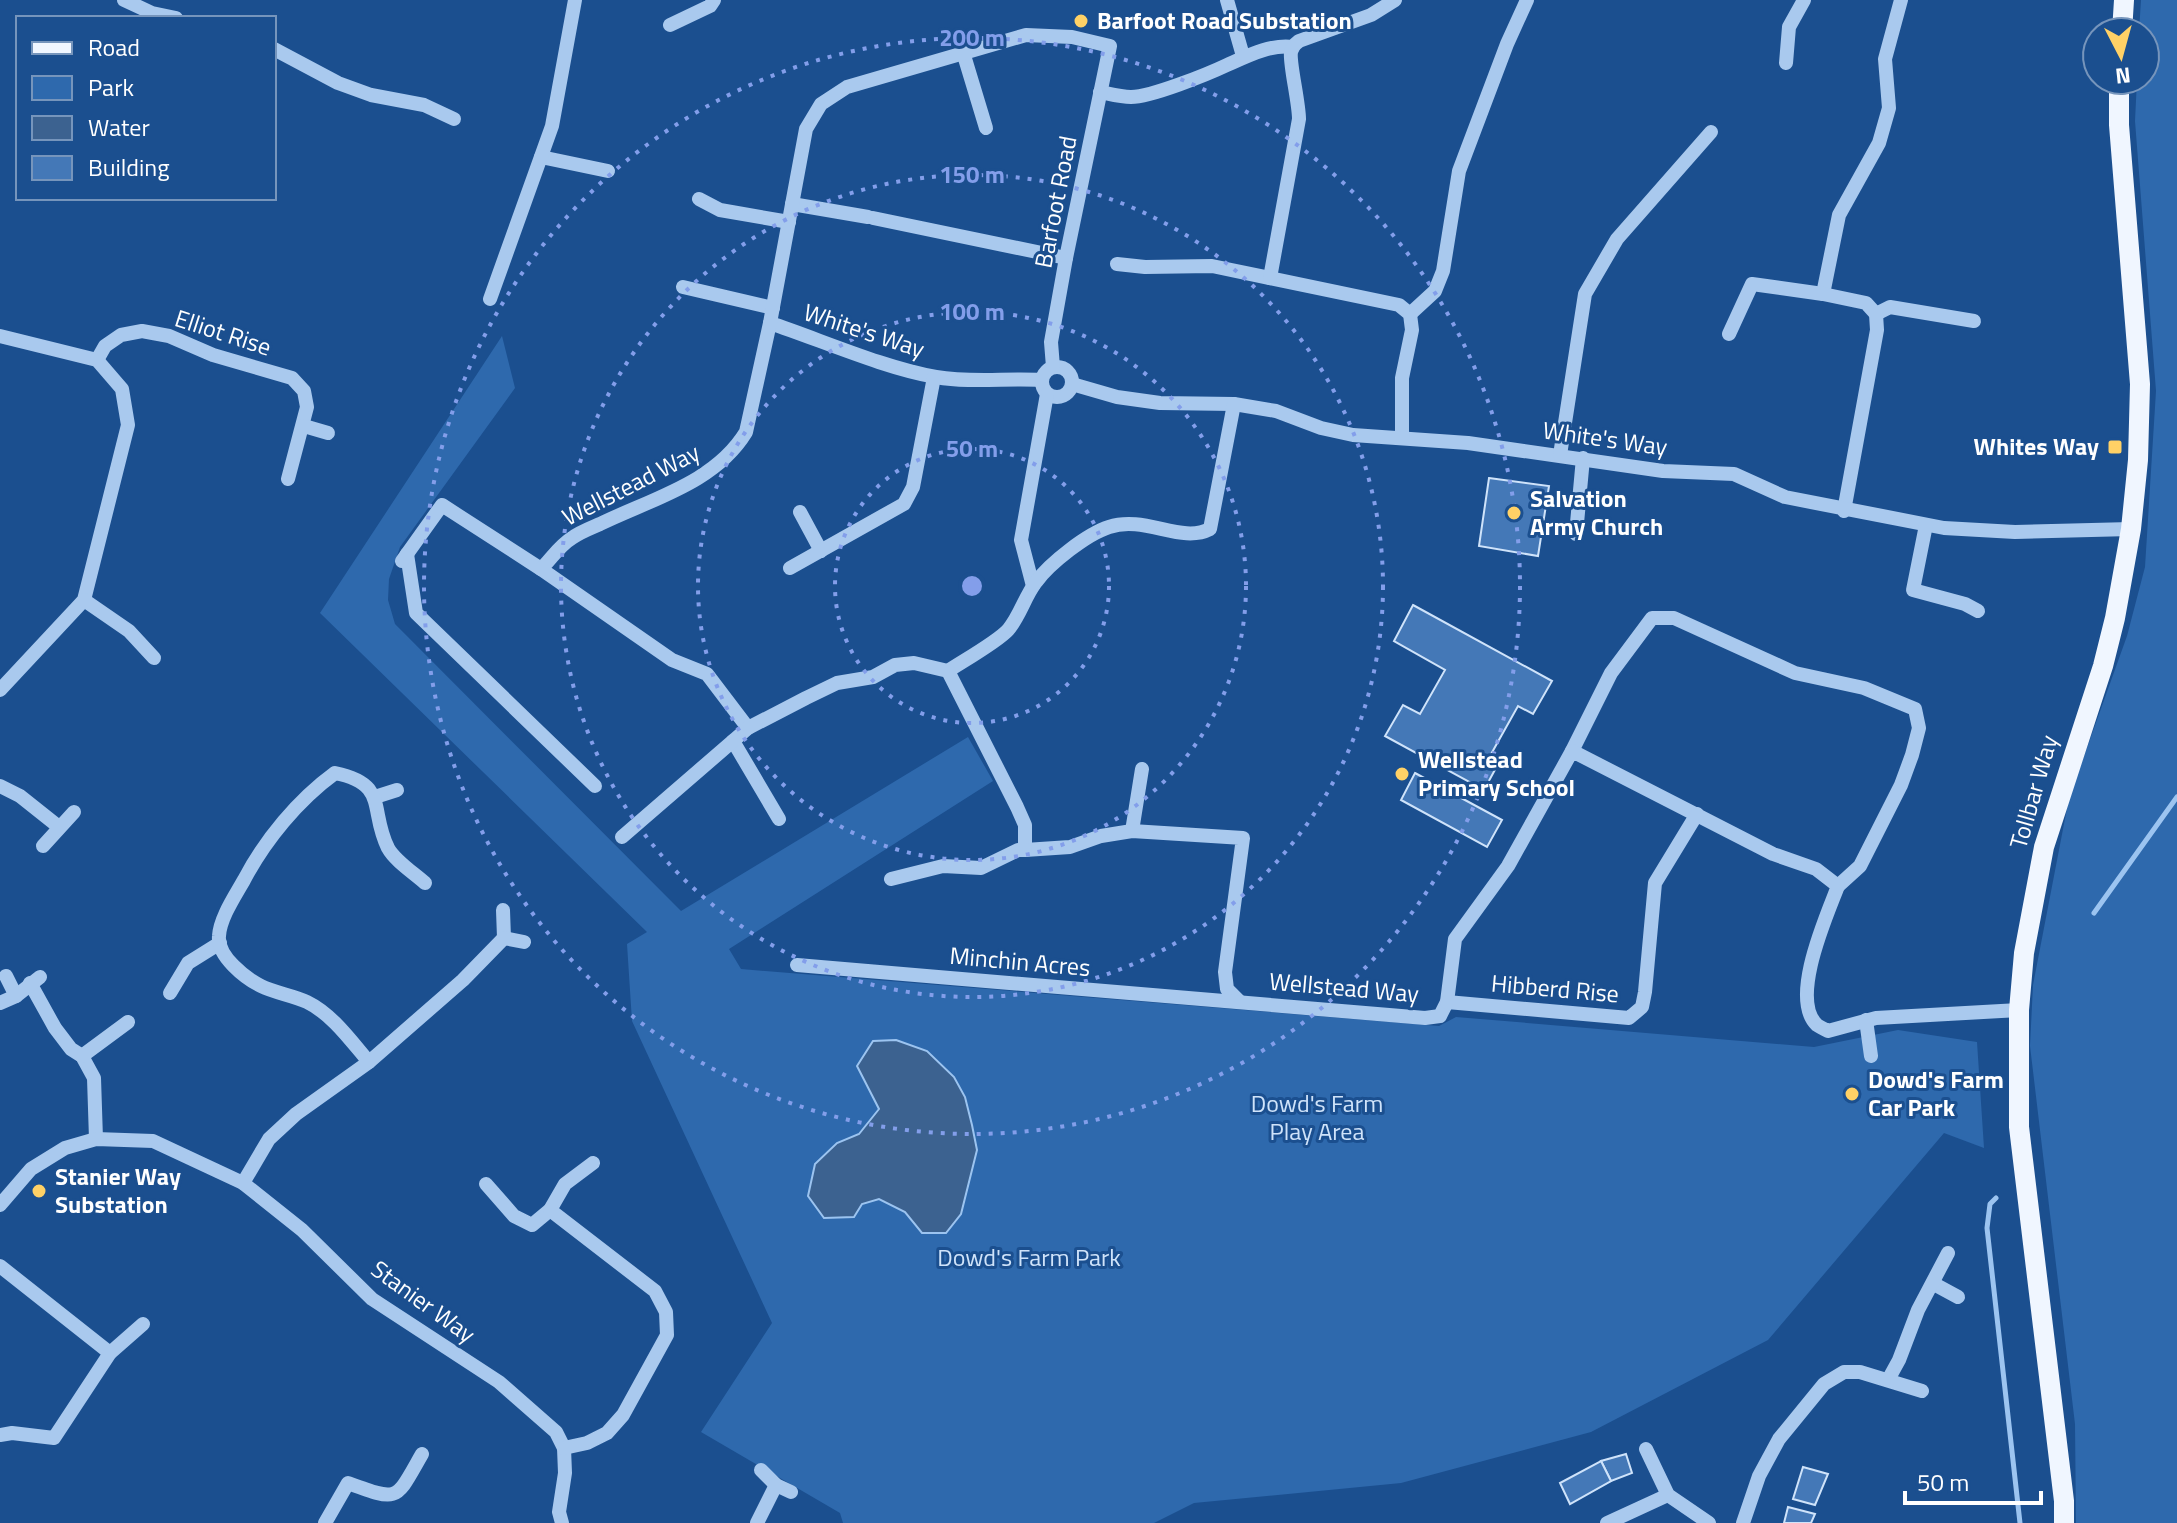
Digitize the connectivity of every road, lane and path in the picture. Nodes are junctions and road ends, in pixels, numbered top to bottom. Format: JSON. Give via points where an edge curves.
{"nodes":[{"id":1,"x":124,"y":0,"type":"edge"},
{"id":2,"x":575,"y":0,"type":"edge"},
{"id":3,"x":714,"y":0,"type":"edge"},
{"id":4,"x":1227,"y":0,"type":"edge"},
{"id":5,"x":1395,"y":0,"type":"edge"},
{"id":6,"x":1527,"y":0,"type":"edge"},
{"id":7,"x":1804,"y":0,"type":"edge"},
{"id":8,"x":1901,"y":0,"type":"edge"},
{"id":9,"x":151,"y":16,"type":"edge"},
{"id":10,"x":670,"y":25,"type":"dead end"},
{"id":11,"x":1110,"y":46,"type":"joint"},
{"id":12,"x":1293,"y":47,"type":"junction"},
{"id":13,"x":276,"y":50,"type":"edge"},
{"id":14,"x":963,"y":52,"type":"junction"},
{"id":15,"x":1243,"y":56,"type":"junction"},
{"id":16,"x":1786,"y":63,"type":"dead end"},
{"id":17,"x":1100,"y":92,"type":"junction"},
{"id":18,"x":2119,"y":96,"type":"edge"},
{"id":19,"x":454,"y":119,"type":"dead end"},
{"id":20,"x":986,"y":128,"type":"dead end"},
{"id":21,"x":1711,"y":132,"type":"dead end"},
{"id":22,"x":541,"y":157,"type":"junction"},
{"id":23,"x":608,"y":171,"type":"dead end"},
{"id":24,"x":699,"y":199,"type":"dead end"},
{"id":25,"x":792,"y":204,"type":"junction"},
{"id":26,"x":789,"y":222,"type":"junction"},
{"id":27,"x":1066,"y":258,"type":"junction"},
{"id":28,"x":1117,"y":264,"type":"dead end"},
{"id":29,"x":1270,"y":278,"type":"junction"},
{"id":30,"x":683,"y":287,"type":"dead end"},
{"id":31,"x":1823,"y":294,"type":"junction"},
{"id":32,"x":490,"y":299,"type":"dead end"},
{"id":33,"x":1410,"y":314,"type":"junction"},
{"id":34,"x":1876,"y":314,"type":"junction"},
{"id":35,"x":772,"y":315,"type":"junction"},
{"id":36,"x":1974,"y":321,"type":"dead end"},
{"id":37,"x":1729,"y":334,"type":"dead end"},
{"id":38,"x":0,"y":336,"type":"edge"},
{"id":39,"x":97,"y":360,"type":"junction"},
{"id":40,"x":1053,"y":367,"type":"junction"},
{"id":41,"x":934,"y":377,"type":"junction"},
{"id":42,"x":1072,"y":384,"type":"junction"},
{"id":43,"x":1044,"y":387,"type":"junction"},
{"id":44,"x":1234,"y":404,"type":"junction"},
{"id":45,"x":304,"y":426,"type":"junction"},
{"id":46,"x":328,"y":433,"type":"dead end"},
{"id":47,"x":1402,"y":438,"type":"junction"},
{"id":48,"x":1560,"y":455,"type":"junction"},
{"id":49,"x":1583,"y":458,"type":"junction"},
{"id":50,"x":288,"y":479,"type":"dead end"},
{"id":51,"x":1844,"y":511,"type":"junction"},
{"id":52,"x":800,"y":512,"type":"dead end"},
{"id":53,"x":1926,"y":525,"type":"junction"},
{"id":54,"x":2131,"y":529,"type":"junction"},
{"id":55,"x":1576,"y":534,"type":"dead end"},
{"id":56,"x":821,"y":551,"type":"junction"},
{"id":57,"x":790,"y":568,"type":"dead end"},
{"id":58,"x":541,"y":569,"type":"junction"},
{"id":59,"x":1033,"y":586,"type":"junction"},
{"id":60,"x":84,"y":600,"type":"junction"},
{"id":61,"x":1978,"y":611,"type":"dead end"},
{"id":62,"x":154,"y":658,"type":"dead end"},
{"id":63,"x":948,"y":671,"type":"junction"},
{"id":64,"x":0,"y":690,"type":"edge"},
{"id":65,"x":748,"y":728,"type":"junction"},
{"id":66,"x":733,"y":741,"type":"junction"},
{"id":67,"x":1572,"y":751,"type":"junction"},
{"id":68,"x":1142,"y":769,"type":"dead end"},
{"id":69,"x":0,"y":786,"type":"edge"},
{"id":70,"x":595,"y":786,"type":"dead end"},
{"id":71,"x":397,"y":790,"type":"dead end"},
{"id":72,"x":375,"y":797,"type":"junction"},
{"id":73,"x":74,"y":812,"type":"dead end"},
{"id":74,"x":1697,"y":814,"type":"junction"},
{"id":75,"x":779,"y":819,"type":"dead end"},
{"id":76,"x":59,"y":827,"type":"junction"},
{"id":77,"x":1132,"y":831,"type":"junction"},
{"id":78,"x":622,"y":837,"type":"dead end"},
{"id":79,"x":43,"y":846,"type":"dead end"},
{"id":80,"x":1025,"y":850,"type":"junction"},
{"id":81,"x":891,"y":879,"type":"dead end"},
{"id":82,"x":425,"y":883,"type":"dead end"},
{"id":83,"x":1838,"y":886,"type":"junction"},
{"id":84,"x":503,"y":910,"type":"dead end"},
{"id":85,"x":504,"y":938,"type":"junction"},
{"id":86,"x":524,"y":942,"type":"dead end"},
{"id":87,"x":220,"y":943,"type":"junction"},
{"id":88,"x":797,"y":965,"type":"dead end"},
{"id":89,"x":6,"y":976,"type":"dead end"},
{"id":90,"x":170,"y":993,"type":"dead end"},
{"id":91,"x":16,"y":996,"type":"junction"},
{"id":92,"x":1239,"y":1001,"type":"junction"},
{"id":93,"x":1447,"y":1002,"type":"junction"},
{"id":94,"x":0,"y":1003,"type":"edge"},
{"id":95,"x":2019,"y":1010,"type":"junction"},
{"id":96,"x":1866,"y":1020,"type":"junction"},
{"id":97,"x":128,"y":1022,"type":"dead end"},
{"id":98,"x":77,"y":1053,"type":"junction"},
{"id":99,"x":1871,"y":1056,"type":"dead end"},
{"id":100,"x":369,"y":1062,"type":"junction"},
{"id":101,"x":96,"y":1139,"type":"junction"},
{"id":102,"x":593,"y":1163,"type":"dead end"},
{"id":103,"x":243,"y":1183,"type":"junction"},
{"id":104,"x":486,"y":1184,"type":"dead end"},
{"id":105,"x":0,"y":1205,"type":"edge"},
{"id":106,"x":550,"y":1210,"type":"junction"},
{"id":107,"x":1948,"y":1253,"type":"dead end"},
{"id":108,"x":0,"y":1266,"type":"edge"},
{"id":109,"x":1934,"y":1284,"type":"junction"},
{"id":110,"x":1958,"y":1297,"type":"dead end"},
{"id":111,"x":143,"y":1324,"type":"dead end"},
{"id":112,"x":110,"y":1353,"type":"junction"},
{"id":113,"x":1888,"y":1380,"type":"junction"},
{"id":114,"x":1922,"y":1391,"type":"dead end"},
{"id":115,"x":0,"y":1435,"type":"edge"},
{"id":116,"x":564,"y":1448,"type":"junction"},
{"id":117,"x":1646,"y":1449,"type":"dead end"},
{"id":118,"x":422,"y":1454,"type":"dead end"},
{"id":119,"x":761,"y":1470,"type":"dead end"},
{"id":120,"x":776,"y":1485,"type":"junction"},
{"id":121,"x":791,"y":1492,"type":"dead end"},
{"id":122,"x":1668,"y":1495,"type":"junction"},
{"id":123,"x":325,"y":1523,"type":"edge"},
{"id":124,"x":562,"y":1523,"type":"edge"},
{"id":125,"x":757,"y":1523,"type":"edge"},
{"id":126,"x":1607,"y":1523,"type":"edge"},
{"id":127,"x":1709,"y":1523,"type":"edge"},
{"id":128,"x":1743,"y":1523,"type":"edge"},
{"id":129,"x":2064,"y":1523,"type":"edge"}],
"edges":[{"from":1,"to":9,"type":"street"},
{"from":2,"to":22,"type":"street","via":[[552,126]]},
{"from":3,"to":10,"type":"street"},
{"from":4,"to":15,"type":"street"},
{"from":5,"to":12,"type":"street"},
{"from":6,"to":33,"type":"street","via":[[1459,171],[1443,271],[1435,291]]},
{"from":7,"to":16,"type":"street","via":[[1789,27]]},
{"from":8,"to":31,"type":"street","via":[[1885,59],[1889,108],[1879,143],[1839,215]]},
{"from":11,"to":14,"type":"street","name":"Wellstead Way","via":[[1026,35]]},
{"from":11,"to":17,"type":"street","name":"Barfoot Road"},
{"from":12,"to":15,"type":"street"},
{"from":12,"to":29,"type":"street","via":[[1299,119]]},
{"from":13,"to":19,"type":"street","via":[[338,83],[424,105]]},
{"from":14,"to":20,"type":"street"},
{"from":14,"to":25,"type":"street","name":"Wellstead Way","via":[[847,87],[821,104],[806,129]]},
{"from":15,"to":17,"type":"street","via":[[1143,96]]},
{"from":17,"to":27,"type":"street","name":"Barfoot Road"},
{"from":18,"to":54,"type":"main road","name":"Tollbar Way","via":[[2140,384]]},
{"from":21,"to":48,"type":"street","via":[[1617,239],[1585,294]]},
{"from":22,"to":23,"type":"street"},
{"from":22,"to":32,"type":"street"},
{"from":24,"to":26,"type":"street","via":[[720,210]]},
{"from":25,"to":26,"type":"street","name":"Wellstead Way"},
{"from":25,"to":27,"type":"street"},
{"from":26,"to":35,"type":"street","name":"Wellstead Way"},
{"from":27,"to":40,"type":"street","name":"Barfoot Road","via":[[1051,342]]},
{"from":28,"to":29,"type":"street","via":[[1212,266]]},
{"from":29,"to":33,"type":"street","via":[[1399,305]]},
{"from":30,"to":35,"type":"street","name":"White's Way"},
{"from":31,"to":34,"type":"street","via":[[1866,303]]},
{"from":31,"to":37,"type":"street","via":[[1752,284]]},
{"from":33,"to":47,"type":"street"},
{"from":34,"to":36,"type":"street","via":[[1890,307]]},
{"from":34,"to":51,"type":"street"},
{"from":35,"to":41,"type":"street","name":"White's Way"},
{"from":35,"to":58,"type":"street","name":"Wellstead Way","via":[[746,432],[737,447],[683,487],[571,538]]},
{"from":38,"to":39,"type":"street"},
{"from":39,"to":45,"type":"street","name":"Elliot Rise","via":[[121,335],[142,331],[169,336],[292,378],[304,391]]},
{"from":39,"to":60,"type":"street","via":[[122,389],[128,425]]},
{"from":40,"to":42,"type":"street","name":"White's Way","via":[[1066,370]]},
{"from":40,"to":43,"type":"street","via":[[1044,373]]},
{"from":41,"to":43,"type":"street","name":"White's Way","via":[[1012,378]]},
{"from":41,"to":56,"type":"street","via":[[913,487],[904,504]]},
{"from":42,"to":43,"type":"street","name":"White's Way","via":[[1064,396],[1053,397]]},
{"from":42,"to":44,"type":"street","name":"White's Way","via":[[1160,403]]},
{"from":43,"to":59,"type":"street","via":[[1021,540]]},
{"from":44,"to":47,"type":"street","name":"White's Way","via":[[1353,435]]},
{"from":44,"to":59,"type":"street","via":[[1210,529],[1185,535],[1138,523],[1109,527],[1052,565]]},
{"from":45,"to":46,"type":"street"},
{"from":45,"to":50,"type":"street","name":"Elliot Rise"},
{"from":47,"to":48,"type":"street","name":"White's Way"},
{"from":48,"to":49,"type":"street","name":"White's Way"},
{"from":49,"to":51,"type":"street","name":"White's Way","via":[[1663,471],[1734,474],[1785,497]]},
{"from":49,"to":55,"type":"street"},
{"from":51,"to":53,"type":"street","name":"White's Way"},
{"from":52,"to":56,"type":"street"},
{"from":53,"to":54,"type":"street","name":"White's Way","via":[[2015,532]]},
{"from":53,"to":61,"type":"street","via":[[1913,590]]},
{"from":54,"to":95,"type":"main road","name":"Tollbar Way","via":[[2103,666],[2044,847]]},
{"from":56,"to":57,"type":"street"},
{"from":58,"to":65,"type":"street","via":[[672,660],[707,674]]},
{"from":58,"to":70,"type":"street","via":[[442,505],[403,560],[416,613]]},
{"from":59,"to":63,"type":"street","via":[[1008,630]]},
{"from":60,"to":62,"type":"street","via":[[133,626]]},
{"from":60,"to":64,"type":"street"},
{"from":63,"to":65,"type":"street","via":[[914,663],[895,665],[873,677],[837,683]]},
{"from":63,"to":80,"type":"street","via":[[1025,825]]},
{"from":65,"to":66,"type":"street"},
{"from":66,"to":75,"type":"street"},
{"from":66,"to":78,"type":"street"},
{"from":67,"to":74,"type":"street"},
{"from":67,"to":83,"type":"street","name":"Wellstead Way","via":[[1611,673],[1652,618],[1674,618],[1795,673],[1864,688],[1915,709],[1919,728],[1901,785],[1860,866]]},
{"from":67,"to":93,"type":"street","name":"Wellstead Way","via":[[1508,866],[1455,939]]},
{"from":68,"to":77,"type":"street"},
{"from":69,"to":76,"type":"street"},
{"from":71,"to":72,"type":"street"},
{"from":72,"to":82,"type":"street","via":[[389,849]]},
{"from":72,"to":87,"type":"street","via":[[357,777],[335,773],[320,784],[260,850],[230,907]]},
{"from":73,"to":76,"type":"street"},
{"from":74,"to":83,"type":"street","via":[[1773,854],[1816,869]]},
{"from":74,"to":93,"type":"street","name":"Hibberd Rise","via":[[1655,883],[1645,992],[1642,1007],[1629,1018]]},
{"from":76,"to":79,"type":"street"},
{"from":77,"to":80,"type":"street","name":"Wellstead Way","via":[[1070,847]]},
{"from":77,"to":92,"type":"street","name":"Wellstead Way","via":[[1243,838],[1225,972],[1227,989]]},
{"from":80,"to":81,"type":"street","name":"Wellstead Way","via":[[981,868],[943,866]]},
{"from":83,"to":96,"type":"street","via":[[1810,968],[1809,1012],[1828,1031]]},
{"from":84,"to":85,"type":"street"},
{"from":85,"to":86,"type":"street"},
{"from":85,"to":100,"type":"street"},
{"from":87,"to":90,"type":"street","via":[[188,963]]},
{"from":87,"to":100,"type":"street","via":[[228,960],[259,985],[309,1003]]},
{"from":88,"to":92,"type":"street","name":"Minchin Acres"},
{"from":89,"to":91,"type":"street"},
{"from":91,"to":94,"type":"street"},
{"from":91,"to":98,"type":"street","via":[[35,980],[55,1028]]},
{"from":92,"to":93,"type":"street","name":"Wellstead Way","via":[[1425,1018],[1440,1016]]},
{"from":95,"to":96,"type":"street"},
{"from":95,"to":129,"type":"main road","name":"Tollbar Way","via":[[2019,1127]]},
{"from":96,"to":99,"type":"street"},
{"from":97,"to":98,"type":"street"},
{"from":98,"to":101,"type":"street","via":[[94,1078]]},
{"from":100,"to":103,"type":"street","via":[[269,1139]]},
{"from":101,"to":103,"type":"street","name":"Stanier Way","via":[[153,1141]]},
{"from":101,"to":105,"type":"street","name":"Stanier Way","via":[[65,1148],[31,1169]]},
{"from":102,"to":106,"type":"street","via":[[565,1184]]},
{"from":103,"to":116,"type":"street","name":"Stanier Way","via":[[302,1230],[372,1299],[499,1382],[556,1432]]},
{"from":104,"to":106,"type":"street","via":[[514,1216],[532,1225]]},
{"from":106,"to":116,"type":"street","via":[[655,1291],[666,1312],[667,1335],[623,1415],[607,1433]]},
{"from":107,"to":109,"type":"street"},
{"from":108,"to":112,"type":"street"},
{"from":109,"to":110,"type":"street"},
{"from":109,"to":113,"type":"street"},
{"from":111,"to":112,"type":"street"},
{"from":112,"to":115,"type":"street","via":[[54,1438]]},
{"from":113,"to":114,"type":"street"},
{"from":113,"to":128,"type":"street","via":[[1844,1372],[1824,1384],[1779,1439]]},
{"from":116,"to":124,"type":"street"},
{"from":117,"to":122,"type":"street"},
{"from":118,"to":123,"type":"street","via":[[394,1495],[348,1483]]},
{"from":119,"to":120,"type":"street"},
{"from":120,"to":121,"type":"street"},
{"from":120,"to":125,"type":"street"},
{"from":122,"to":126,"type":"street"},
{"from":122,"to":127,"type":"street"}]}
